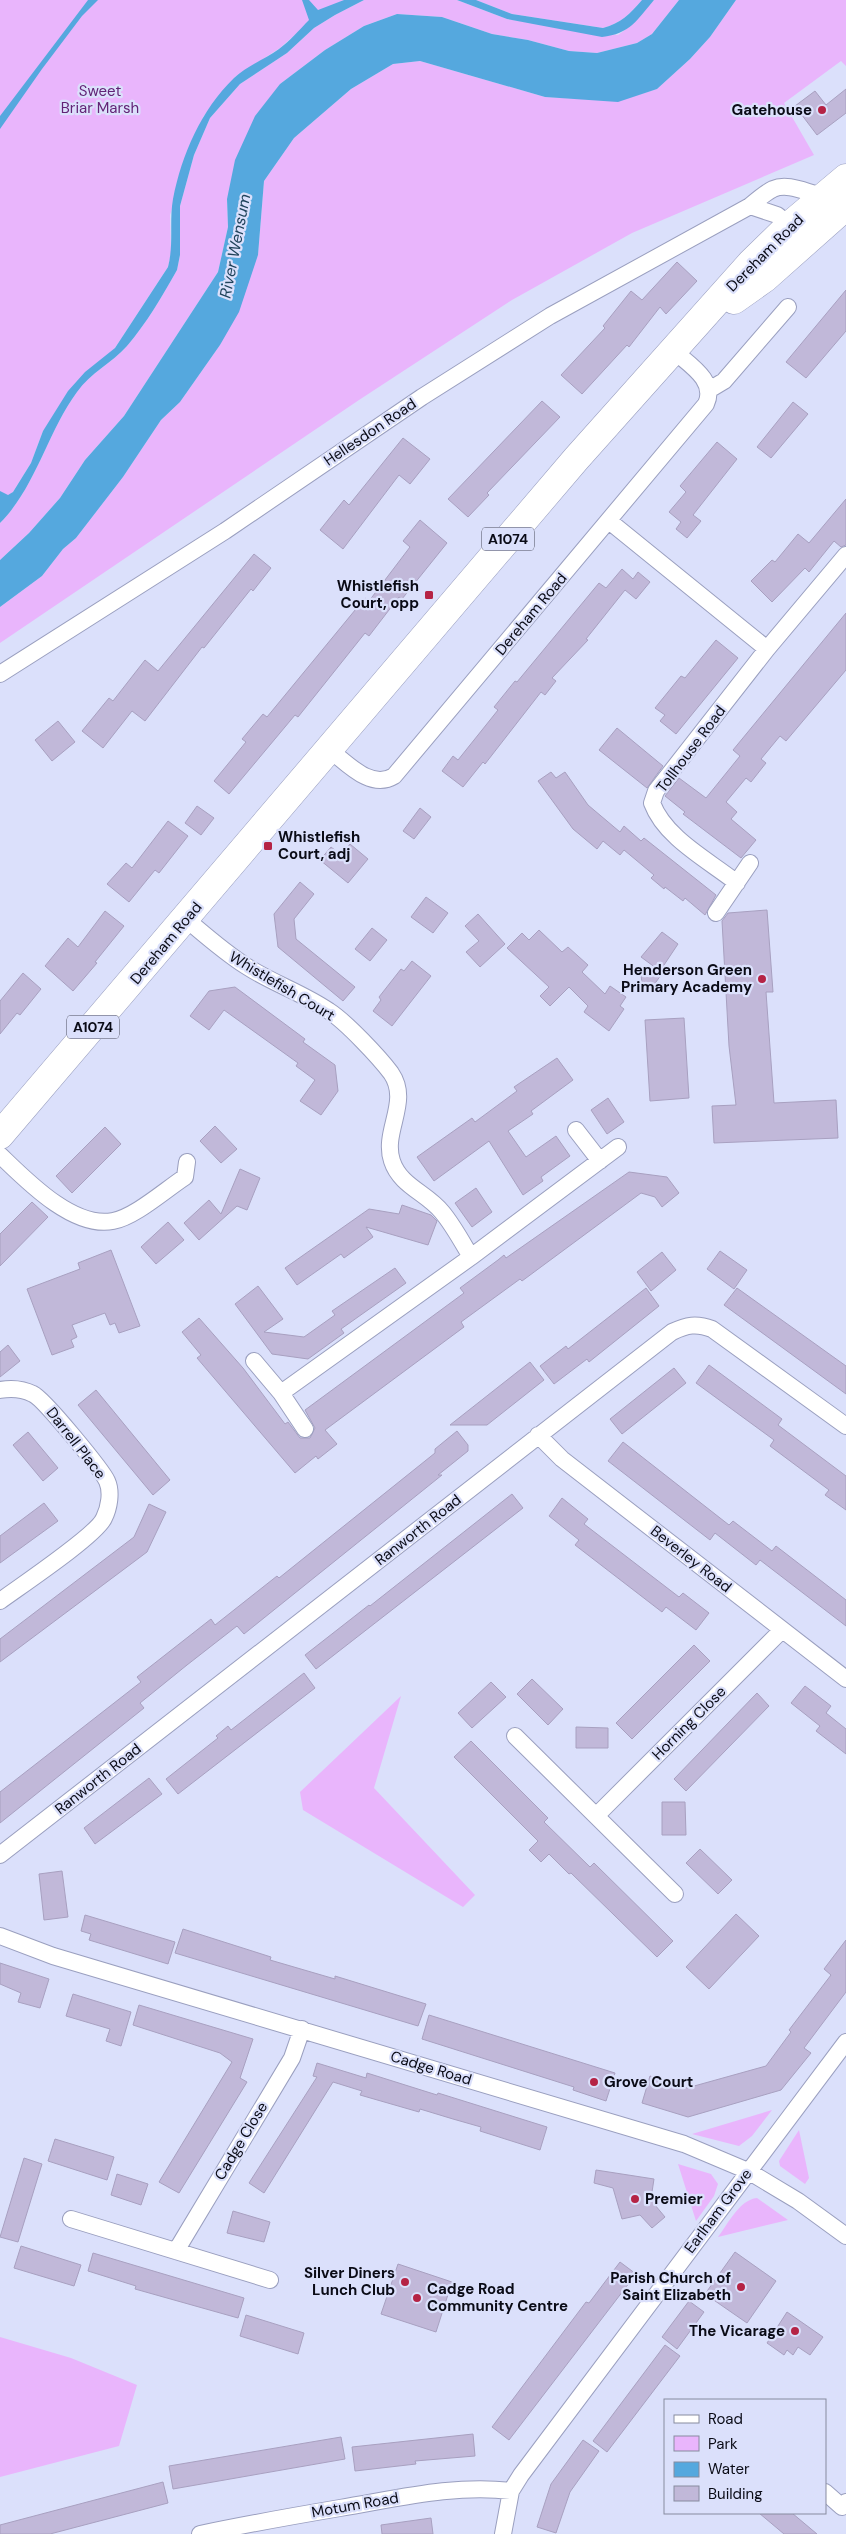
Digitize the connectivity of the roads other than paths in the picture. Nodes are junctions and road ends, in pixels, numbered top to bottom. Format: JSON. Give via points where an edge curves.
{"nodes":[{"id":1,"x":846,"y":178,"type":"edge"},
{"id":2,"x":836,"y":201,"type":"edge"},
{"id":3,"x":750,"y":206,"type":"junction"},
{"id":4,"x":790,"y":225,"type":"junction"},
{"id":5,"x":788,"y":307,"type":"dead end"},
{"id":6,"x":681,"y":341,"type":"junction"},
{"id":7,"x":709,"y":390,"type":"junction"},
{"id":8,"x":609,"y":521,"type":"junction"},
{"id":9,"x":846,"y":554,"type":"edge"},
{"id":10,"x":767,"y":649,"type":"junction"},
{"id":11,"x":0,"y":674,"type":"edge"},
{"id":12,"x":330,"y":750,"type":"junction"},
{"id":13,"x":750,"y":863,"type":"dead end"},
{"id":14,"x":737,"y":883,"type":"junction"},
{"id":15,"x":716,"y":913,"type":"dead end"},
{"id":16,"x":186,"y":919,"type":"junction"},
{"id":17,"x":576,"y":1130,"type":"dead end"},
{"id":18,"x":0,"y":1135,"type":"edge"},
{"id":19,"x":618,"y":1147,"type":"dead end"},
{"id":20,"x":0,"y":1155,"type":"edge"},
{"id":21,"x":600,"y":1160,"type":"junction"},
{"id":22,"x":190,"y":1173,"type":"dead end"},
{"id":23,"x":471,"y":1256,"type":"junction"},
{"id":24,"x":254,"y":1361,"type":"dead end"},
{"id":25,"x":0,"y":1390,"type":"edge"},
{"id":26,"x":281,"y":1393,"type":"junction"},
{"id":27,"x":846,"y":1426,"type":"edge"},
{"id":28,"x":305,"y":1429,"type":"dead end"},
{"id":29,"x":538,"y":1435,"type":"junction"},
{"id":30,"x":0,"y":1601,"type":"edge"},
{"id":31,"x":782,"y":1630,"type":"junction"},
{"id":32,"x":846,"y":1679,"type":"edge"},
{"id":33,"x":515,"y":1736,"type":"dead end"},
{"id":34,"x":596,"y":1816,"type":"junction"},
{"id":35,"x":0,"y":1855,"type":"edge"},
{"id":36,"x":675,"y":1894,"type":"dead end"},
{"id":37,"x":0,"y":1936,"type":"edge"},
{"id":38,"x":302,"y":2029,"type":"junction"},
{"id":39,"x":846,"y":2042,"type":"edge"},
{"id":40,"x":748,"y":2171,"type":"junction"},
{"id":41,"x":71,"y":2218,"type":"dead end"},
{"id":42,"x":846,"y":2236,"type":"edge"},
{"id":43,"x":176,"y":2251,"type":"junction"},
{"id":44,"x":270,"y":2280,"type":"dead end"},
{"id":45,"x":511,"y":2491,"type":"junction"},
{"id":46,"x":826,"y":2493,"type":"edge"},
{"id":47,"x":845,"y":2506,"type":"edge"},
{"id":48,"x":200,"y":2534,"type":"edge"},
{"id":49,"x":503,"y":2534,"type":"edge"}],
"edges":[{"from":1,"to":2,"type":"highway","name":"Dereham Road","number":"A1074"},
{"from":2,"to":3,"type":"street","name":"Hellesdon Road","via":[[785,186],[774,188]]},
{"from":2,"to":4,"type":"highway","name":"Dereham Road","number":"A1074"},
{"from":2,"to":6,"type":"highway","name":"Dereham Road","number":"A1074","via":[[765,278]]},
{"from":3,"to":4,"type":"street","via":[[777,215]]},
{"from":3,"to":11,"type":"street","name":"Hellesdon Road","via":[[550,316],[422,397],[225,531]]},
{"from":4,"to":6,"type":"highway","name":"Dereham Road","number":"A1074"},
{"from":5,"to":7,"type":"street","via":[[730,375]]},
{"from":6,"to":7,"type":"street"},
{"from":6,"to":12,"type":"highway","name":"Dereham Road","number":"A1074","via":[[576,459]]},
{"from":7,"to":8,"type":"street","name":"Dereham Road","via":[[706,404]]},
{"from":8,"to":10,"type":"street"},
{"from":8,"to":12,"type":"street","name":"Dereham Road","via":[[394,776],[378,782]]},
{"from":9,"to":10,"type":"street","name":"Tollhouse Road"},
{"from":10,"to":14,"type":"street","name":"Tollhouse Road","via":[[656,792],[652,803],[657,817],[669,831]]},
{"from":12,"to":16,"type":"highway","name":"Dereham Road","number":"A1074"},
{"from":13,"to":14,"type":"street"},
{"from":14,"to":15,"type":"street"},
{"from":16,"to":18,"type":"highway","name":"Dereham Road","number":"A1074"},
{"from":16,"to":23,"type":"street","name":"Whistlefish Court","via":[[246,966],[331,1012],[390,1073],[398,1087],[399,1104],[390,1146],[398,1174],[442,1211]]},
{"from":17,"to":21,"type":"street"},
{"from":19,"to":21,"type":"street"},
{"from":20,"to":22,"type":"street","via":[[56,1204],[96,1222],[114,1221],[131,1214]]},
{"from":21,"to":23,"type":"street"},
{"from":23,"to":26,"type":"street"},
{"from":24,"to":26,"type":"street"},
{"from":25,"to":30,"type":"street","name":"Darrell Place","via":[[12,1388],[33,1394],[47,1405],[107,1481],[109,1500],[104,1520],[84,1539]]},
{"from":26,"to":28,"type":"street"},
{"from":27,"to":29,"type":"street","name":"Ranworth Road","via":[[723,1336],[700,1325],[687,1325],[665,1338]]},
{"from":29,"to":31,"type":"street","name":"Beverley Road","via":[[562,1459]]},
{"from":29,"to":35,"type":"street","name":"Ranworth Road"},
{"from":31,"to":32,"type":"street","name":"Beverley Road"},
{"from":31,"to":34,"type":"street","name":"Horning Close"},
{"from":33,"to":34,"type":"street"},
{"from":34,"to":36,"type":"street"},
{"from":37,"to":38,"type":"street","name":"Cadge Road","via":[[53,1956]]},
{"from":38,"to":40,"type":"street","name":"Cadge Road","via":[[684,2144]]},
{"from":38,"to":43,"type":"street","name":"Cadge Close","via":[[292,2058]]},
{"from":39,"to":40,"type":"street","name":"Earlham Grove"},
{"from":40,"to":42,"type":"street","name":"Cadge Road","via":[[798,2201]]},
{"from":40,"to":45,"type":"street","name":"Earlham Grove"},
{"from":41,"to":43,"type":"street"},
{"from":43,"to":44,"type":"street"},
{"from":45,"to":48,"type":"street","name":"Motum Road","via":[[487,2488],[414,2494]]},
{"from":45,"to":49,"type":"street","name":"Earlham Grove"},
{"from":46,"to":47,"type":"street"}]}
